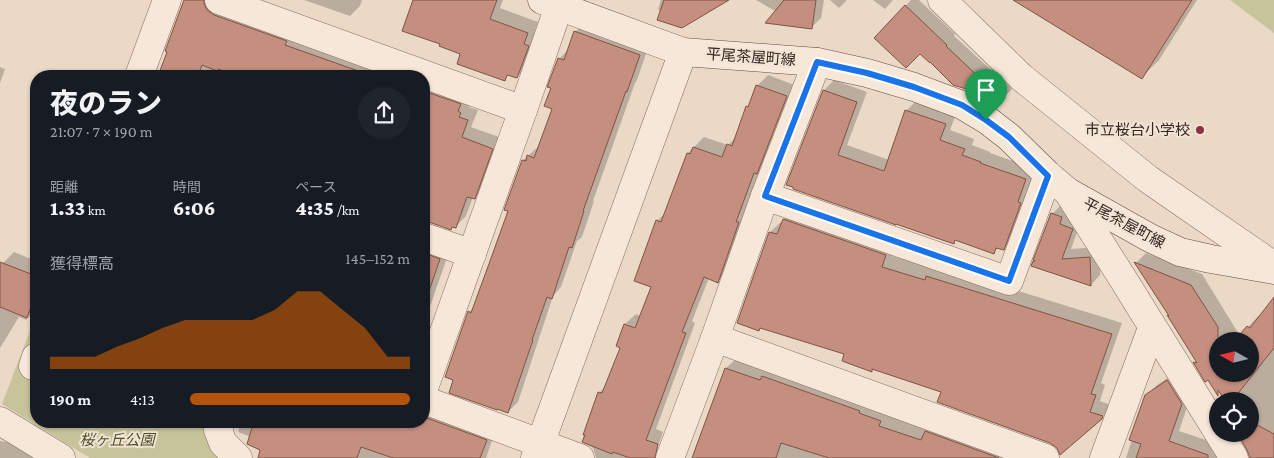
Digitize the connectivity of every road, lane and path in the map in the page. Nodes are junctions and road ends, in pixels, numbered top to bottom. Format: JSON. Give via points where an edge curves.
{"nodes":[{"id":1,"x":167,"y":0,"type":"edge"},
{"id":2,"x":219,"y":0,"type":"edge"},
{"id":3,"x":942,"y":0,"type":"edge"},
{"id":4,"x":550,"y":3,"type":"edge"},
{"id":5,"x":683,"y":52,"type":"junction"},
{"id":6,"x":817,"y":62,"type":"junction"},
{"id":7,"x":141,"y":70,"type":"edge"},
{"id":8,"x":412,"y":70,"type":"edge"},
{"id":9,"x":430,"y":76,"type":"edge"},
{"id":10,"x":523,"y":110,"type":"junction"},
{"id":11,"x":1058,"y":184,"type":"junction"},
{"id":12,"x":765,"y":196,"type":"junction"},
{"id":13,"x":430,"y":238,"type":"edge"},
{"id":14,"x":472,"y":254,"type":"junction"},
{"id":15,"x":1274,"y":266,"type":"edge"},
{"id":16,"x":1274,"y":270,"type":"edge"},
{"id":17,"x":1152,"y":328,"type":"junction"},
{"id":18,"x":715,"y":338,"type":"junction"},
{"id":19,"x":430,"y":371,"type":"edge"},
{"id":20,"x":430,"y":403,"type":"edge"},
{"id":21,"x":0,"y":421,"type":"edge"},
{"id":22,"x":219,"y":428,"type":"edge"},
{"id":23,"x":1226,"y":447,"type":"edge"},
{"id":24,"x":538,"y":451,"type":"edge"},
{"id":25,"x":61,"y":458,"type":"edge"},
{"id":26,"x":238,"y":458,"type":"edge"},
{"id":27,"x":580,"y":458,"type":"edge"},
{"id":28,"x":670,"y":458,"type":"edge"},
{"id":29,"x":1045,"y":458,"type":"edge"},
{"id":30,"x":1104,"y":458,"type":"edge"}],
"edges":[{"from":1,"to":7,"type":"street"},
{"from":2,"to":8,"type":"street"},
{"from":3,"to":15,"type":"street","via":[[1043,95],[1148,179]]},
{"from":4,"to":5,"type":"street","name":"平尾茶屋町線"},
{"from":4,"to":10,"type":"street"},
{"from":5,"to":6,"type":"street","name":"平尾茶屋町線"},
{"from":5,"to":24,"type":"street"},
{"from":6,"to":11,"type":"street","name":"平尾茶屋町線","via":[[867,73],[962,105],[1009,137]]},
{"from":6,"to":12,"type":"street"},
{"from":9,"to":10,"type":"street"},
{"from":10,"to":14,"type":"street"},
{"from":11,"to":12,"type":"street","via":[[1009,281]]},
{"from":11,"to":16,"type":"street","name":"平尾茶屋町線","via":[[1180,252]]},
{"from":11,"to":17,"type":"street","via":[[1123,279]]},
{"from":12,"to":18,"type":"street"},
{"from":13,"to":14,"type":"street"},
{"from":14,"to":19,"type":"street"},
{"from":17,"to":23,"type":"street"},
{"from":17,"to":30,"type":"street"},
{"from":18,"to":28,"type":"street"},
{"from":18,"to":29,"type":"street"},
{"from":20,"to":24,"type":"street"},
{"from":21,"to":25,"type":"street"},
{"from":22,"to":26,"type":"street","via":[[223,443]]},
{"from":24,"to":27,"type":"street"}]}
